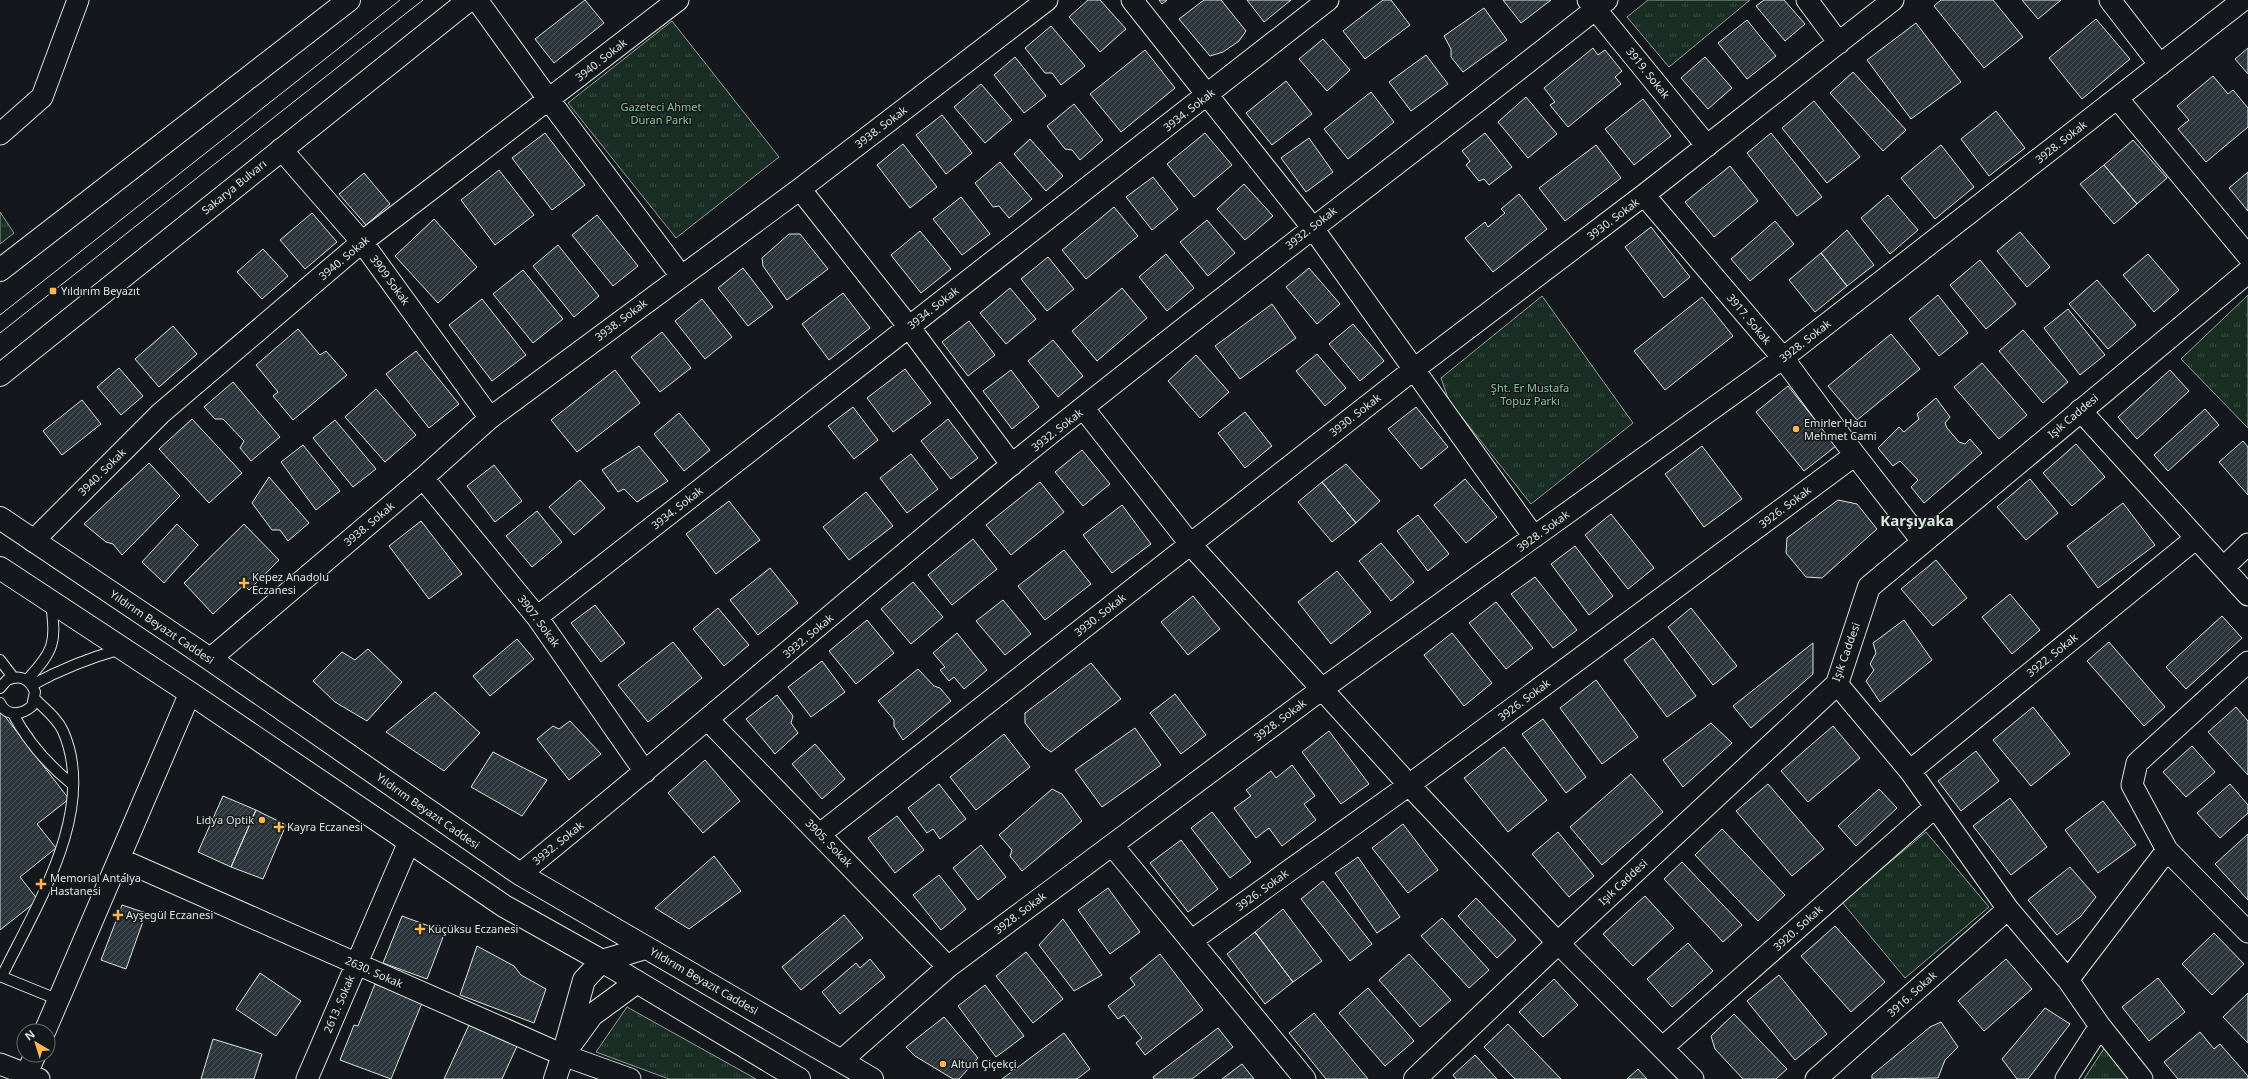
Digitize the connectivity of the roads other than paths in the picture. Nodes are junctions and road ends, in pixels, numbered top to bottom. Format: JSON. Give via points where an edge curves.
{"nodes":[{"id":1,"x":78,"y":0,"type":"edge"},
{"id":2,"x":349,"y":0,"type":"edge"},
{"id":3,"x":469,"y":0,"type":"edge"},
{"id":4,"x":477,"y":0,"type":"edge"},
{"id":5,"x":678,"y":0,"type":"edge"},
{"id":6,"x":1132,"y":0,"type":"edge"},
{"id":7,"x":1328,"y":0,"type":"edge"},
{"id":8,"x":1807,"y":0,"type":"edge"},
{"id":9,"x":1893,"y":0,"type":"edge"},
{"id":10,"x":2110,"y":0,"type":"edge"},
{"id":11,"x":2243,"y":0,"type":"edge"},
{"id":12,"x":1597,"y":3,"type":"edge"},
{"id":13,"x":1034,"y":4,"type":"edge"},
{"id":14,"x":1839,"y":42,"type":"junction"},
{"id":15,"x":2160,"y":65,"type":"junction"},
{"id":16,"x":1207,"y":96,"type":"junction"},
{"id":17,"x":2117,"y":98,"type":"junction"},
{"id":18,"x":549,"y":100,"type":"junction"},
{"id":19,"x":0,"y":134,"type":"edge"},
{"id":20,"x":1707,"y":146,"type":"junction"},
{"id":21,"x":281,"y":149,"type":"junction"},
{"id":22,"x":800,"y":189,"type":"junction"},
{"id":23,"x":1644,"y":195,"type":"junction"},
{"id":24,"x":1312,"y":227,"type":"junction"},
{"id":25,"x":362,"y":242,"type":"junction"},
{"id":26,"x":2248,"y":256,"type":"edge"},
{"id":27,"x":0,"y":270,"type":"edge"},
{"id":28,"x":2248,"y":272,"type":"edge"},
{"id":29,"x":681,"y":276,"type":"junction"},
{"id":30,"x":909,"y":327,"type":"junction"},
{"id":31,"x":1783,"y":358,"type":"junction"},
{"id":32,"x":1413,"y":370,"type":"junction"},
{"id":33,"x":0,"y":375,"type":"edge"},
{"id":34,"x":1084,"y":409,"type":"junction"},
{"id":35,"x":2080,"y":410,"type":"junction"},
{"id":36,"x":490,"y":418,"type":"junction"},
{"id":37,"x":1855,"y":455,"type":"junction"},
{"id":38,"x":1012,"y":465,"type":"junction"},
{"id":39,"x":423,"y":478,"type":"junction"},
{"id":40,"x":0,"y":518,"type":"edge"},
{"id":41,"x":1534,"y":537,"type":"junction"},
{"id":42,"x":2195,"y":539,"type":"junction"},
{"id":43,"x":32,"y":541,"type":"junction"},
{"id":44,"x":1922,"y":541,"type":"junction"},
{"id":45,"x":1190,"y":544,"type":"junction"},
{"id":46,"x":2248,"y":544,"type":"edge"},
{"id":47,"x":2224,"y":567,"type":"junction"},
{"id":48,"x":0,"y":568,"type":"edge"},
{"id":49,"x":2248,"y":596,"type":"edge"},
{"id":50,"x":50,"y":601,"type":"junction"},
{"id":51,"x":537,"y":617,"type":"junction"},
{"id":52,"x":123,"y":649,"type":"junction"},
{"id":53,"x":210,"y":659,"type":"junction"},
{"id":54,"x":0,"y":660,"type":"edge"},
{"id":55,"x":2248,"y":662,"type":"edge"},
{"id":56,"x":14,"y":677,"type":"junction"},
{"id":57,"x":30,"y":683,"type":"junction"},
{"id":58,"x":1837,"y":684,"type":"junction"},
{"id":59,"x":0,"y":688,"type":"edge"},
{"id":60,"x":1322,"y":689,"type":"junction"},
{"id":61,"x":190,"y":693,"type":"junction"},
{"id":62,"x":35,"y":699,"type":"junction"},
{"id":63,"x":5,"y":710,"type":"edge"},
{"id":64,"x":708,"y":720,"type":"junction"},
{"id":65,"x":1910,"y":771,"type":"junction"},
{"id":66,"x":645,"y":772,"type":"junction"},
{"id":67,"x":72,"y":784,"type":"junction"},
{"id":68,"x":1409,"y":785,"type":"junction"},
{"id":69,"x":1935,"y":807,"type":"junction"},
{"id":70,"x":820,"y":834,"type":"junction"},
{"id":71,"x":409,"y":842,"type":"junction"},
{"id":72,"x":1112,"y":845,"type":"junction"},
{"id":73,"x":2167,"y":850,"type":"junction"},
{"id":74,"x":120,"y":859,"type":"junction"},
{"id":75,"x":520,"y":874,"type":"junction"},
{"id":76,"x":2008,"y":909,"type":"junction"},
{"id":77,"x":2248,"y":932,"type":"edge"},
{"id":78,"x":1191,"y":941,"type":"junction"},
{"id":79,"x":1558,"y":942,"type":"junction"},
{"id":80,"x":645,"y":948,"type":"junction"},
{"id":81,"x":602,"y":961,"type":"junction"},
{"id":82,"x":356,"y":964,"type":"junction"},
{"id":83,"x":948,"y":968,"type":"junction"},
{"id":84,"x":1,"y":976,"type":"edge"},
{"id":85,"x":2068,"y":980,"type":"junction"},
{"id":86,"x":637,"y":982,"type":"junction"},
{"id":87,"x":59,"y":1000,"type":"junction"},
{"id":88,"x":49,"y":1023,"type":"edge"},
{"id":89,"x":2100,"y":1026,"type":"junction"},
{"id":90,"x":1662,"y":1048,"type":"junction"},
{"id":91,"x":563,"y":1055,"type":"junction"},
{"id":92,"x":842,"y":1060,"type":"junction"},
{"id":93,"x":0,"y":1064,"type":"edge"},
{"id":94,"x":34,"y":1069,"type":"edge"},
{"id":95,"x":306,"y":1079,"type":"edge"},
{"id":96,"x":555,"y":1079,"type":"edge"},
{"id":97,"x":630,"y":1079,"type":"edge"},
{"id":98,"x":799,"y":1079,"type":"edge"},
{"id":99,"x":872,"y":1079,"type":"edge"},
{"id":100,"x":1305,"y":1079,"type":"edge"},
{"id":101,"x":1415,"y":1079,"type":"edge"},
{"id":102,"x":1693,"y":1079,"type":"edge"},
{"id":103,"x":1816,"y":1079,"type":"edge"},
{"id":104,"x":2066,"y":1079,"type":"edge"},
{"id":105,"x":2142,"y":1079,"type":"edge"}],
"edges":[{"from":1,"to":19,"type":"street","via":[[42,96]]},
{"from":2,"to":27,"type":"main road"},
{"from":3,"to":21,"type":"main road","name":"Sakarya Bulvarı"},
{"from":4,"to":18,"type":"street"},
{"from":5,"to":18,"type":"street","name":"3940. Sokak"},
{"from":6,"to":16,"type":"street"},
{"from":7,"to":16,"type":"street","name":"3934. Sokak"},
{"from":8,"to":14,"type":"street"},
{"from":9,"to":14,"type":"street","name":"3930. Sokak"},
{"from":10,"to":15,"type":"street"},
{"from":11,"to":15,"type":"street","name":"3928. Sokak"},
{"from":12,"to":20,"type":"street","name":"3919. Sokak"},
{"from":12,"to":24,"type":"street","name":"3932. Sokak"},
{"from":13,"to":22,"type":"street","name":"3938. Sokak"},
{"from":14,"to":20,"type":"street","name":"3930. Sokak"},
{"from":15,"to":17,"type":"street","name":"3928. Sokak"},
{"from":16,"to":24,"type":"street"},
{"from":16,"to":30,"type":"street","name":"3934. Sokak"},
{"from":17,"to":26,"type":"street"},
{"from":17,"to":31,"type":"street","name":"3928. Sokak"},
{"from":18,"to":25,"type":"street","name":"3940. Sokak"},
{"from":18,"to":29,"type":"street"},
{"from":20,"to":23,"type":"street","name":"3930. Sokak"},
{"from":21,"to":25,"type":"street","name":"3909 Sokak"},
{"from":21,"to":33,"type":"main road","name":"Sakarya Bulvarı"},
{"from":22,"to":29,"type":"street","name":"3938. Sokak"},
{"from":22,"to":30,"type":"street"},
{"from":23,"to":31,"type":"street","name":"3917. Sokak"},
{"from":23,"to":32,"type":"street","name":"3930. Sokak"},
{"from":24,"to":32,"type":"street"},
{"from":24,"to":34,"type":"street","name":"3932. Sokak"},
{"from":25,"to":36,"type":"street","name":"3909 Sokak"},
{"from":25,"to":43,"type":"street","name":"3940. Sokak","via":[[161,413]]},
{"from":28,"to":35,"type":"main road","name":"Işık Caddesi"},
{"from":29,"to":36,"type":"street","name":"3938. Sokak"},
{"from":30,"to":38,"type":"street"},
{"from":30,"to":51,"type":"street","name":"3934. Sokak"},
{"from":31,"to":37,"type":"street","name":"3917. Sokak"},
{"from":31,"to":41,"type":"street","name":"3928. Sokak"},
{"from":32,"to":41,"type":"street"},
{"from":32,"to":45,"type":"street","name":"3930. Sokak"},
{"from":34,"to":38,"type":"street","name":"3932. Sokak"},
{"from":34,"to":45,"type":"street"},
{"from":35,"to":42,"type":"street"},
{"from":35,"to":44,"type":"main road","name":"Işık Caddesi"},
{"from":36,"to":39,"type":"street","name":"3938. Sokak"},
{"from":37,"to":44,"type":"street","name":"3917. Sokak"},
{"from":37,"to":68,"type":"street","name":"3926. Sokak"},
{"from":38,"to":64,"type":"street","name":"3932. Sokak"},
{"from":39,"to":51,"type":"street","name":"3907. Sokak"},
{"from":39,"to":53,"type":"street","name":"3938. Sokak"},
{"from":40,"to":43,"type":"main road","name":"Yıldırım Beyazıt Caddesi"},
{"from":41,"to":60,"type":"street","name":"3928. Sokak"},
{"from":42,"to":47,"type":"street"},
{"from":42,"to":65,"type":"street","name":"3922. Sokak"},
{"from":43,"to":53,"type":"main road","name":"Yıldırım Beyazıt Caddesi"},
{"from":44,"to":58,"type":"main road","name":"Işık Caddesi","via":[[1869,587]]},
{"from":45,"to":60,"type":"street"},
{"from":45,"to":70,"type":"street","name":"3930. Sokak"},
{"from":46,"to":47,"type":"street"},
{"from":47,"to":49,"type":"street"},
{"from":48,"to":50,"type":"main road"},
{"from":50,"to":52,"type":"main road"},
{"from":50,"to":57,"type":"lane","via":[[55,634],[52,647]]},
{"from":51,"to":66,"type":"street","name":"3907. Sokak"},
{"from":52,"to":57,"type":"lane","via":[[89,658]]},
{"from":52,"to":61,"type":"main road"},
{"from":53,"to":75,"type":"main road","name":"Yıldırım Beyazıt Caddesi"},
{"from":54,"to":56,"type":"lane"},
{"from":55,"to":73,"type":"street","via":[[2137,763],[2132,785]]},
{"from":56,"to":57,"type":"lane"},
{"from":56,"to":59,"type":"lane"},
{"from":57,"to":62,"type":"lane","via":[[35,692]]},
{"from":58,"to":65,"type":"street"},
{"from":58,"to":79,"type":"main road","name":"Işık Caddesi"},
{"from":60,"to":68,"type":"street"},
{"from":60,"to":72,"type":"street","name":"3928. Sokak"},
{"from":61,"to":71,"type":"main road"},
{"from":61,"to":74,"type":"street"},
{"from":62,"to":63,"type":"lane","via":[[27,711]]},
{"from":62,"to":67,"type":"lane","via":[[53,716],[62,730],[72,768]]},
{"from":63,"to":67,"type":"lane","via":[[56,771]]},
{"from":64,"to":66,"type":"street","name":"3932. Sokak"},
{"from":64,"to":70,"type":"street","name":"3905. Sokak"},
{"from":65,"to":69,"type":"street"},
{"from":66,"to":75,"type":"street","name":"3932. Sokak"},
{"from":67,"to":84,"type":"lane","via":[[71,817],[57,864]]},
{"from":68,"to":78,"type":"street","name":"3926. Sokak"},
{"from":68,"to":79,"type":"street"},
{"from":69,"to":76,"type":"street"},
{"from":69,"to":90,"type":"street","name":"3920. Sokak"},
{"from":70,"to":83,"type":"street","name":"3905. Sokak"},
{"from":71,"to":81,"type":"main road","via":[[504,906]]},
{"from":71,"to":82,"type":"street","name":"2613. Sokak"},
{"from":72,"to":78,"type":"street"},
{"from":72,"to":83,"type":"street","name":"3928. Sokak"},
{"from":73,"to":77,"type":"street"},
{"from":73,"to":85,"type":"street"},
{"from":74,"to":82,"type":"street","name":"2630. Sokak"},
{"from":74,"to":87,"type":"street"},
{"from":75,"to":80,"type":"main road","name":"Yıldırım Beyazıt Caddesi"},
{"from":76,"to":85,"type":"street"},
{"from":76,"to":103,"type":"street","name":"3916. Sokak"},
{"from":78,"to":100,"type":"street"},
{"from":79,"to":90,"type":"street"},
{"from":79,"to":101,"type":"main road","name":"Işık Caddesi"},
{"from":80,"to":81,"type":"main road"},
{"from":80,"to":92,"type":"main road","name":"Yıldırım Beyazıt Caddesi"},
{"from":81,"to":86,"type":"main road"},
{"from":81,"to":91,"type":"main road","via":[[584,980]]},
{"from":82,"to":91,"type":"street","name":"2630. Sokak"},
{"from":82,"to":95,"type":"street","name":"2613. Sokak"},
{"from":83,"to":92,"type":"street","name":"3928. Sokak"},
{"from":84,"to":87,"type":"lane"},
{"from":85,"to":89,"type":"street"},
{"from":86,"to":91,"type":"main road","via":[[592,1016]]},
{"from":86,"to":98,"type":"main road"},
{"from":87,"to":88,"type":"street"},
{"from":89,"to":104,"type":"street"},
{"from":89,"to":105,"type":"street"},
{"from":90,"to":102,"type":"street"},
{"from":91,"to":96,"type":"main road"},
{"from":91,"to":97,"type":"street","name":"2630. Sokak"},
{"from":92,"to":99,"type":"main road","name":"Yıldırım Beyazıt Caddesi"},
{"from":93,"to":94,"type":"street"}]}
